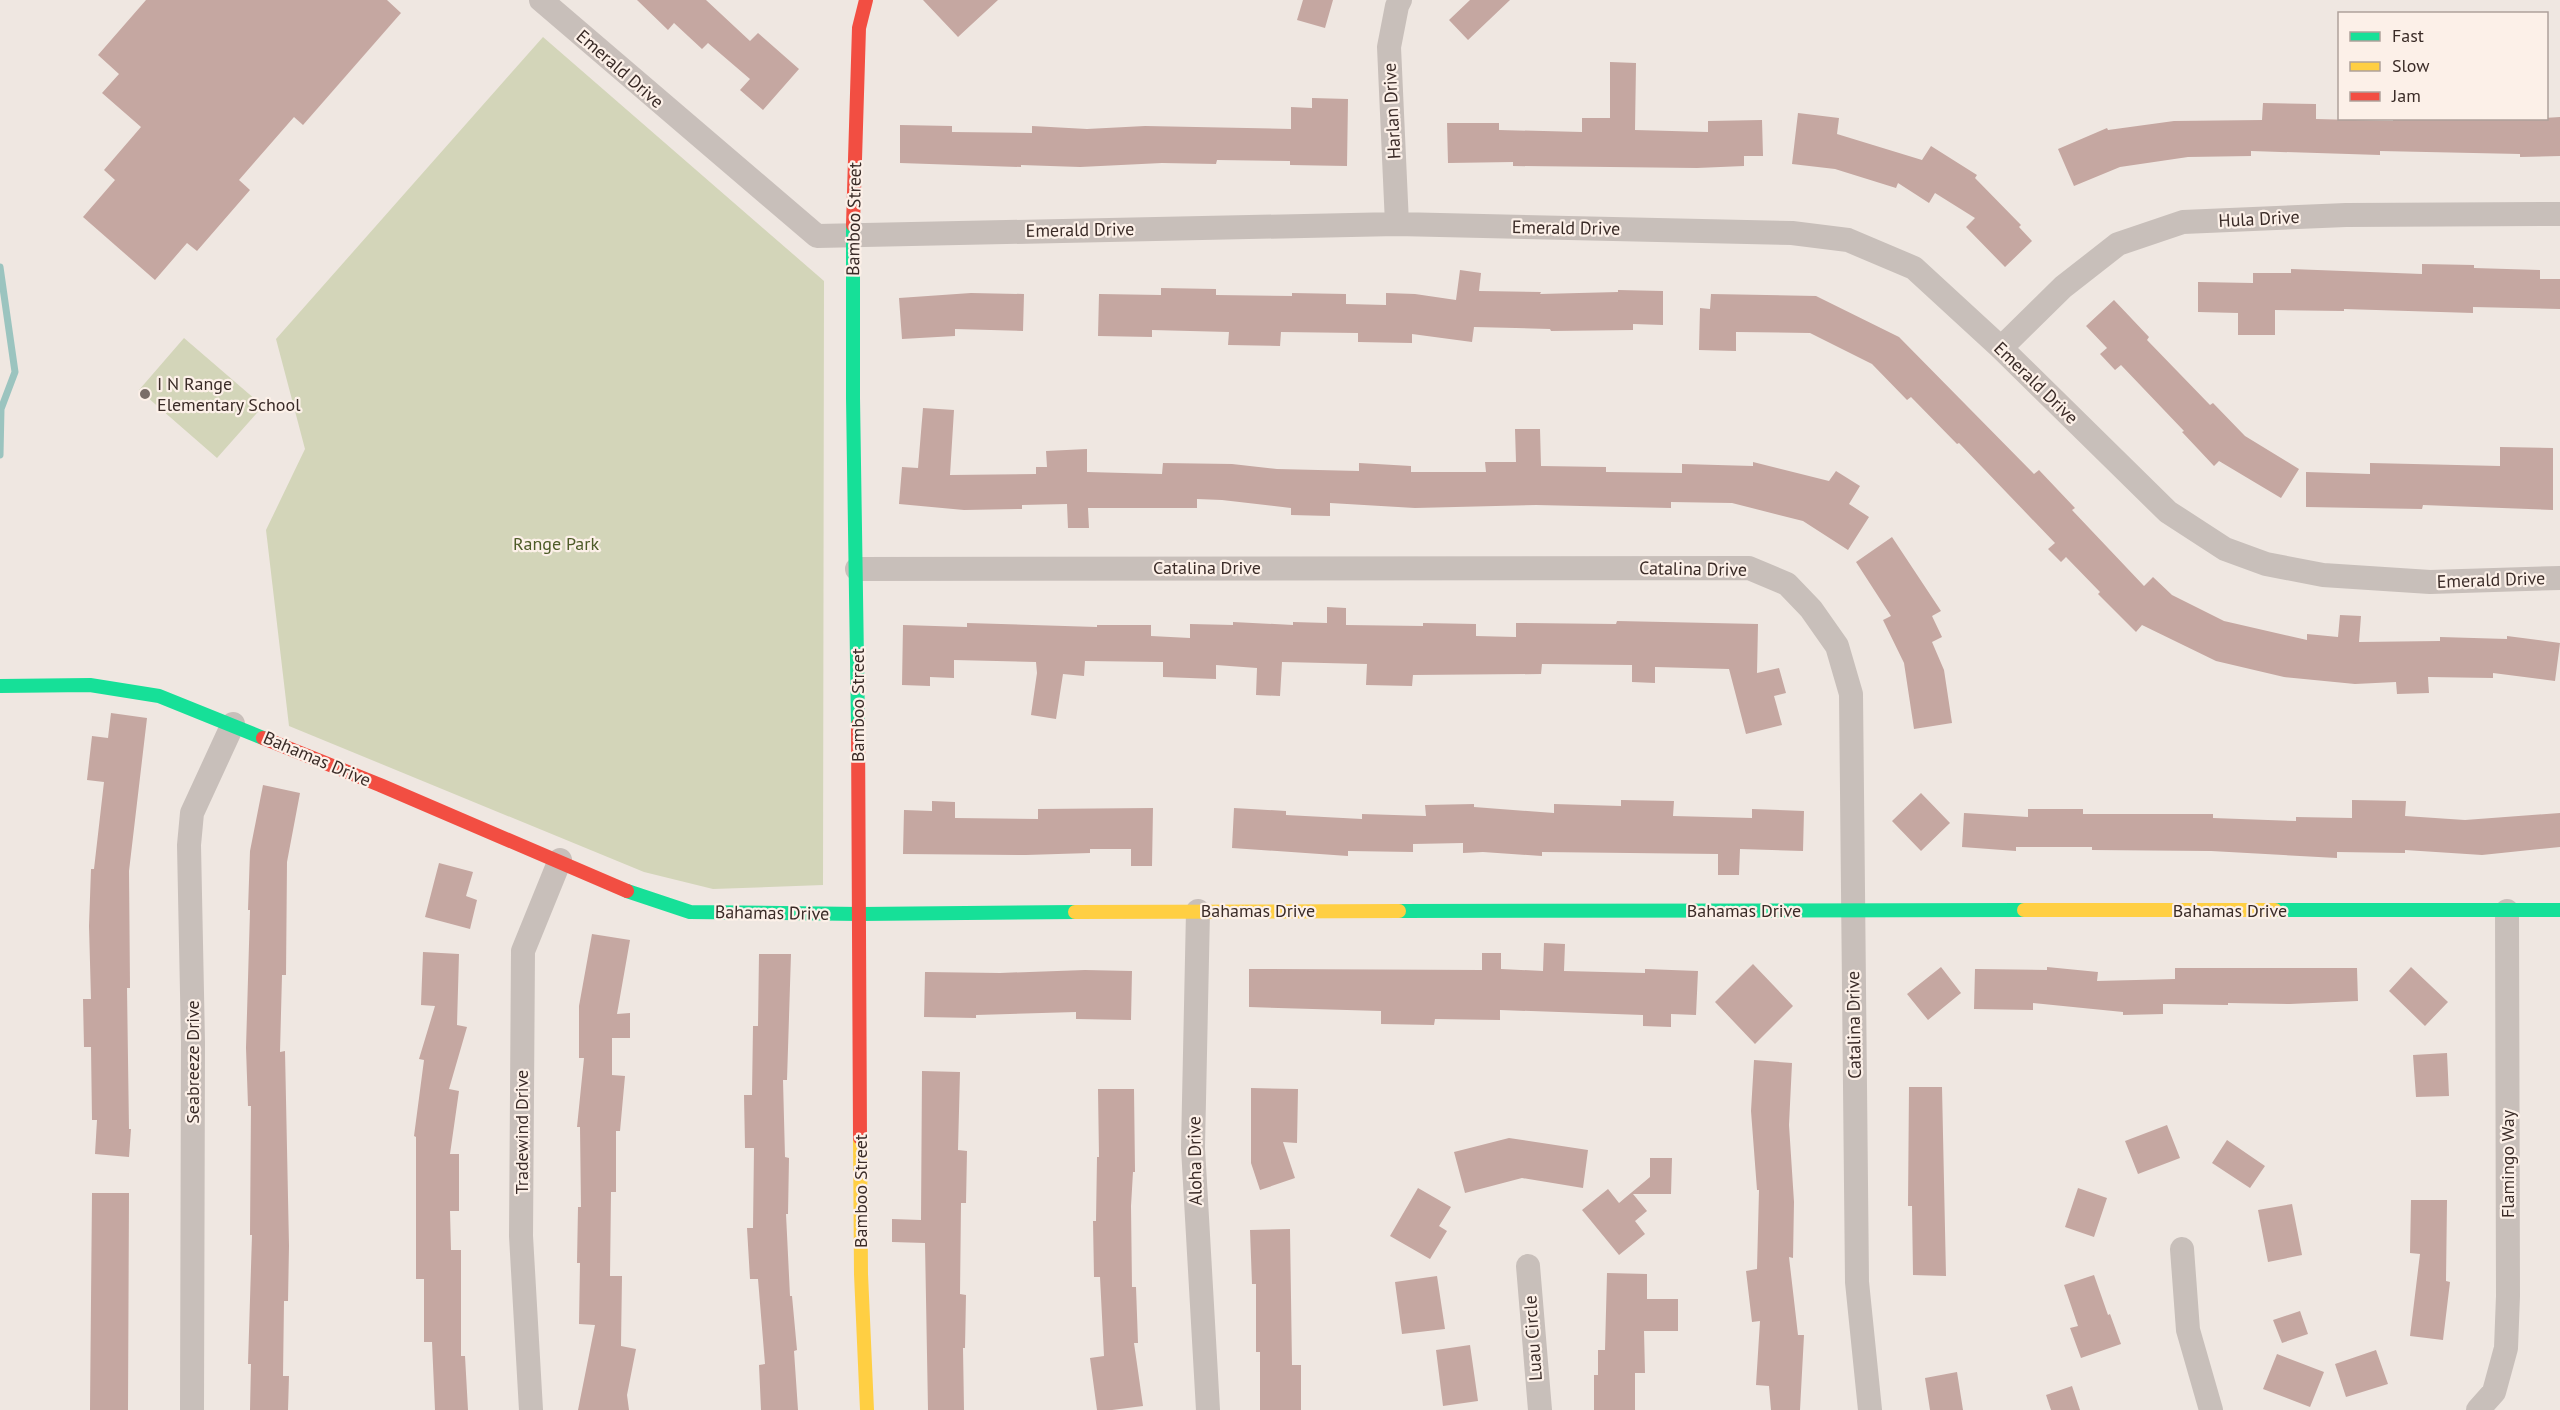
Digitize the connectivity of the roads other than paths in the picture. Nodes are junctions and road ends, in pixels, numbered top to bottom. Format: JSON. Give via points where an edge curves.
{"nodes":[{"id":1,"x":541,"y":0,"type":"edge"},
{"id":2,"x":866,"y":0,"type":"edge"},
{"id":3,"x":1400,"y":0,"type":"edge"},
{"id":4,"x":2560,"y":214,"type":"edge"},
{"id":5,"x":1397,"y":224,"type":"junction"},
{"id":6,"x":853,"y":235,"type":"junction"},
{"id":7,"x":2001,"y":348,"type":"junction"},
{"id":8,"x":857,"y":569,"type":"junction"},
{"id":9,"x":2560,"y":578,"type":"edge"},
{"id":10,"x":0,"y":686,"type":"edge"},
{"id":11,"x":233,"y":724,"type":"junction"},
{"id":12,"x":560,"y":860,"type":"junction"},
{"id":13,"x":2560,"y":910,"type":"edge"},
{"id":14,"x":1198,"y":911,"type":"junction"},
{"id":15,"x":1852,"y":911,"type":"junction"},
{"id":16,"x":2507,"y":911,"type":"junction"},
{"id":17,"x":860,"y":914,"type":"junction"},
{"id":18,"x":2182,"y":1249,"type":"dead end"},
{"id":19,"x":1528,"y":1266,"type":"dead end"},
{"id":20,"x":192,"y":1410,"type":"edge"},
{"id":21,"x":531,"y":1410,"type":"edge"},
{"id":22,"x":867,"y":1410,"type":"edge"},
{"id":23,"x":1208,"y":1410,"type":"edge"},
{"id":24,"x":1540,"y":1410,"type":"edge"},
{"id":25,"x":1870,"y":1410,"type":"edge"},
{"id":26,"x":2211,"y":1410,"type":"edge"},
{"id":27,"x":2478,"y":1410,"type":"edge"}],
"edges":[{"from":1,"to":6,"type":"street","name":"Emerald Drive","via":[[817,236]]},
{"from":2,"to":6,"type":"street","name":"Bamboo Street","via":[[859,28]]},
{"from":3,"to":5,"type":"street","name":"Harlan Drive","via":[[1389,47]]},
{"from":4,"to":7,"type":"street","name":"Hula Drive","via":[[2346,215],[2183,222],[2118,244],[2063,287]]},
{"from":5,"to":6,"type":"street","name":"Emerald Drive"},
{"from":5,"to":7,"type":"street","name":"Emerald Drive","via":[[1792,233],[1848,240],[1914,268]]},
{"from":6,"to":8,"type":"street","name":"Bamboo Street"},
{"from":7,"to":9,"type":"street","name":"Emerald Drive","via":[[2168,512],[2225,549],[2266,564],[2323,575],[2430,582]]},
{"from":8,"to":15,"type":"street","name":"Catalina Drive","via":[[1749,567],[1787,584],[1837,646],[1851,694]]},
{"from":8,"to":17,"type":"street","name":"Bamboo Street"},
{"from":10,"to":11,"type":"street","name":"Bahamas Drive","via":[[90,685],[159,696]]},
{"from":11,"to":12,"type":"street","name":"Bahamas Drive"},
{"from":11,"to":20,"type":"street","name":"Seabreeze Drive","via":[[192,813],[189,845]]},
{"from":12,"to":17,"type":"street","name":"Bahamas Drive","via":[[634,894],[690,912]]},
{"from":12,"to":21,"type":"street","name":"Tradewind Drive","via":[[524,951],[521,1236]]},
{"from":13,"to":16,"type":"street","name":"Bahamas Drive"},
{"from":14,"to":15,"type":"street","name":"Bahamas Drive"},
{"from":14,"to":17,"type":"street","name":"Bahamas Drive"},
{"from":14,"to":23,"type":"street","name":"Aloha Drive","via":[[1193,1148]]},
{"from":15,"to":16,"type":"street","name":"Bahamas Drive"},
{"from":15,"to":25,"type":"street","name":"Catalina Drive","via":[[1857,1281]]},
{"from":16,"to":27,"type":"street","name":"Flamingo Way","via":[[2506,1348],[2494,1392]]},
{"from":17,"to":22,"type":"street","name":"Bamboo Street","via":[[861,1274]]},
{"from":18,"to":26,"type":"street","via":[[2188,1330]]},
{"from":19,"to":24,"type":"street","name":"Luau Circle"}]}
